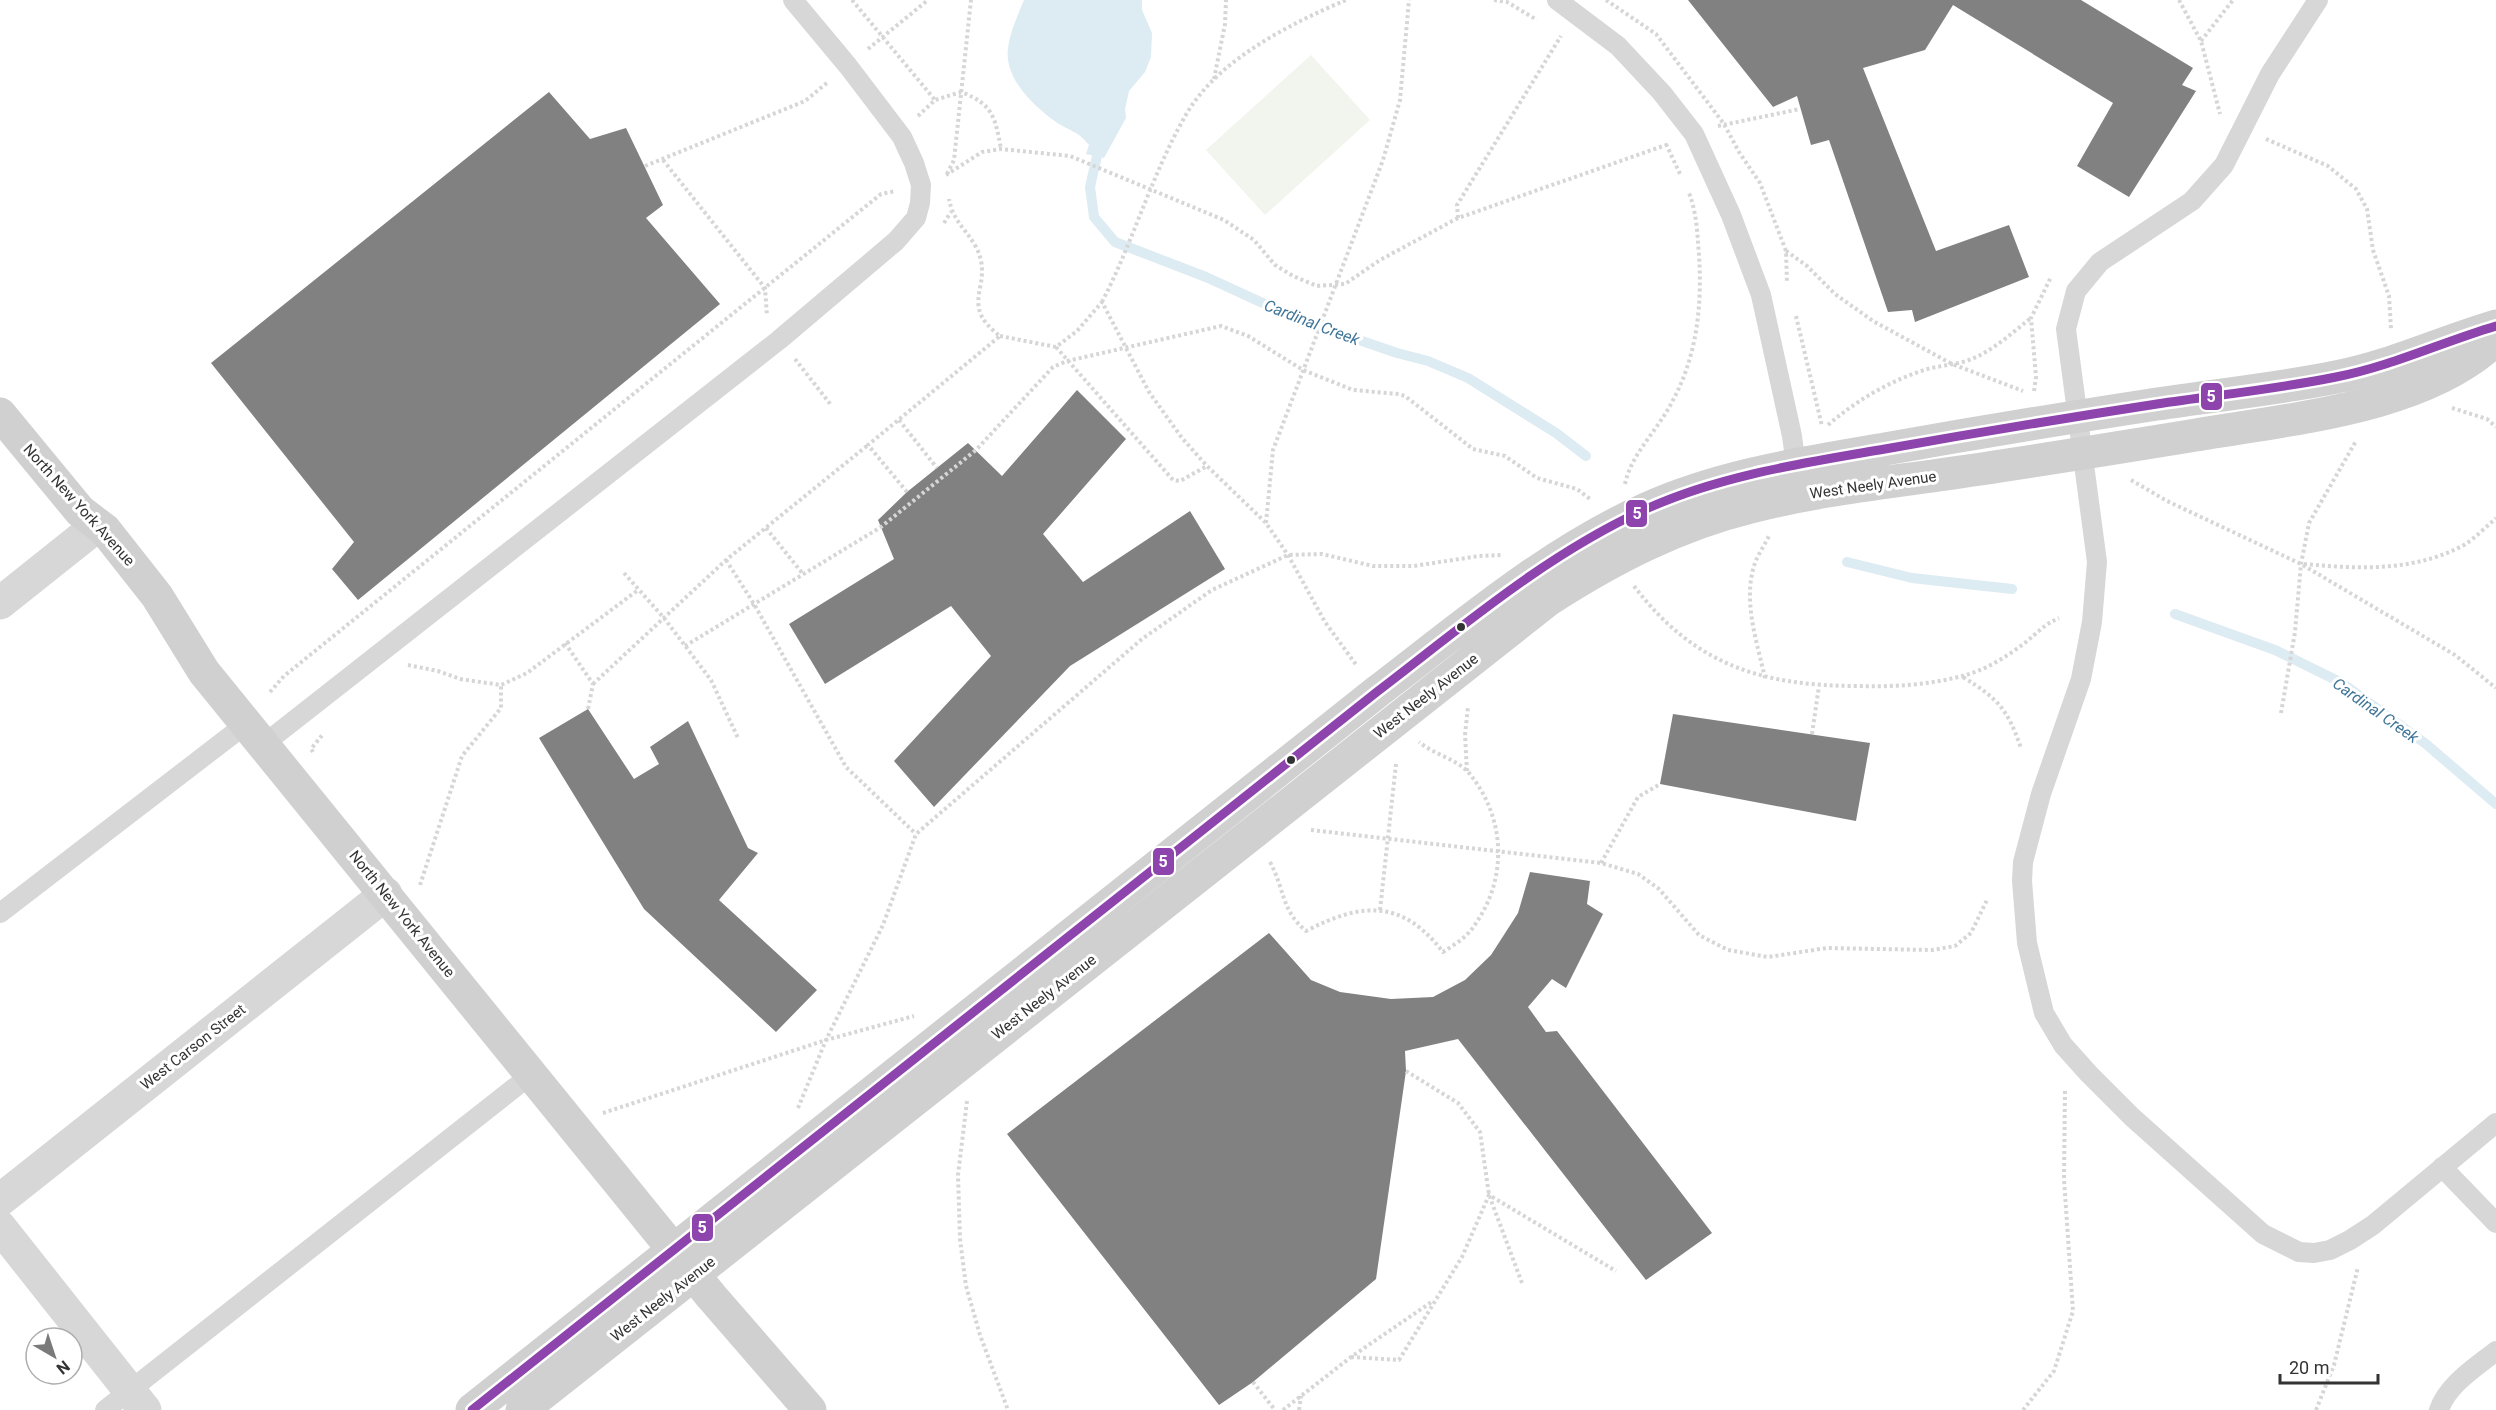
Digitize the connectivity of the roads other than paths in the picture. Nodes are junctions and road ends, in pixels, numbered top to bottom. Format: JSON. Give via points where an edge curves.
{"nodes":[{"id":1,"x":793,"y":0,"type":"edge"},
{"id":2,"x":1557,"y":0,"type":"edge"},
{"id":3,"x":2318,"y":0,"type":"edge"},
{"id":4,"x":2496,"y":326,"type":"edge"},
{"id":5,"x":2496,"y":339,"type":"edge"},
{"id":6,"x":0,"y":414,"type":"edge"},
{"id":7,"x":2077,"y":416,"type":"junction"},
{"id":8,"x":2083,"y":453,"type":"junction"},
{"id":9,"x":1797,"y":480,"type":"junction"},
{"id":10,"x":98,"y":525,"type":"junction"},
{"id":11,"x":0,"y":603,"type":"edge"},
{"id":12,"x":255,"y":734,"type":"junction"},
{"id":13,"x":399,"y":885,"type":"junction"},
{"id":14,"x":0,"y":913,"type":"edge"},
{"id":15,"x":532,"y":1074,"type":"junction"},
{"id":16,"x":2496,"y":1123,"type":"edge"},
{"id":17,"x":2442,"y":1167,"type":"junction"},
{"id":18,"x":0,"y":1200,"type":"edge"},
{"id":19,"x":2496,"y":1223,"type":"edge"},
{"id":20,"x":0,"y":1227,"type":"edge"},
{"id":21,"x":684,"y":1263,"type":"junction"},
{"id":22,"x":2496,"y":1351,"type":"edge"},
{"id":23,"x":127,"y":1404,"type":"edge"},
{"id":24,"x":472,"y":1410,"type":"edge"},
{"id":25,"x":522,"y":1410,"type":"edge"},
{"id":26,"x":810,"y":1410,"type":"edge"},
{"id":27,"x":2439,"y":1410,"type":"edge"}],
"edges":[{"from":1,"to":12,"type":"lane","via":[[902,137],[921,186],[916,218],[896,242],[779,340]]},
{"from":2,"to":9,"type":"lane","via":[[1618,46],[1694,134],[1731,215],[1761,295],[1792,436]]},
{"from":3,"to":7,"type":"lane","via":[[2270,74],[2224,165],[2192,201],[2100,262],[2076,291],[2066,329]]},
{"from":4,"to":7,"type":"street","name":"West Neely Avenue","via":[[2399,361],[2336,377]]},
{"from":5,"to":8,"type":"street","name":"West Neely Avenue","via":[[2469,362],[2410,391],[2345,410]]},
{"from":6,"to":10,"type":"street","name":"North New York Avenue","via":[[80,511]]},
{"from":7,"to":8,"type":"lane"},
{"from":7,"to":9,"type":"street","name":"West Neely Avenue"},
{"from":8,"to":9,"type":"street","name":"West Neely Avenue"},
{"from":8,"to":17,"type":"lane","via":[[2097,562],[2092,622],[2081,678],[2041,794],[2023,862],[2027,943],[2044,1013],[2063,1045],[2132,1117],[2263,1234],[2299,1252],[2330,1250],[2350,1240]]},
{"from":9,"to":21,"type":"street","name":"West Neely Avenue","via":[[1723,481],[1647,509],[1569,550],[1378,691]]},
{"from":10,"to":11,"type":"street"},
{"from":10,"to":12,"type":"street","name":"North New York Avenue","via":[[157,596],[204,672]]},
{"from":12,"to":13,"type":"street","name":"North New York Avenue"},
{"from":12,"to":14,"type":"lane"},
{"from":13,"to":15,"type":"street","name":"North New York Avenue"},
{"from":13,"to":18,"type":"street","name":"West Carson Street"},
{"from":15,"to":21,"type":"street","name":"North New York Avenue"},
{"from":15,"to":23,"type":"lane"},
{"from":16,"to":17,"type":"lane"},
{"from":17,"to":19,"type":"lane"},
{"from":20,"to":23,"type":"street"},
{"from":21,"to":24,"type":"street","name":"West Neely Avenue"},
{"from":21,"to":25,"type":"street","name":"West Neely Avenue"},
{"from":21,"to":26,"type":"street","name":"North New York Avenue"},
{"from":22,"to":27,"type":"lane","via":[[2454,1387]]}]}
